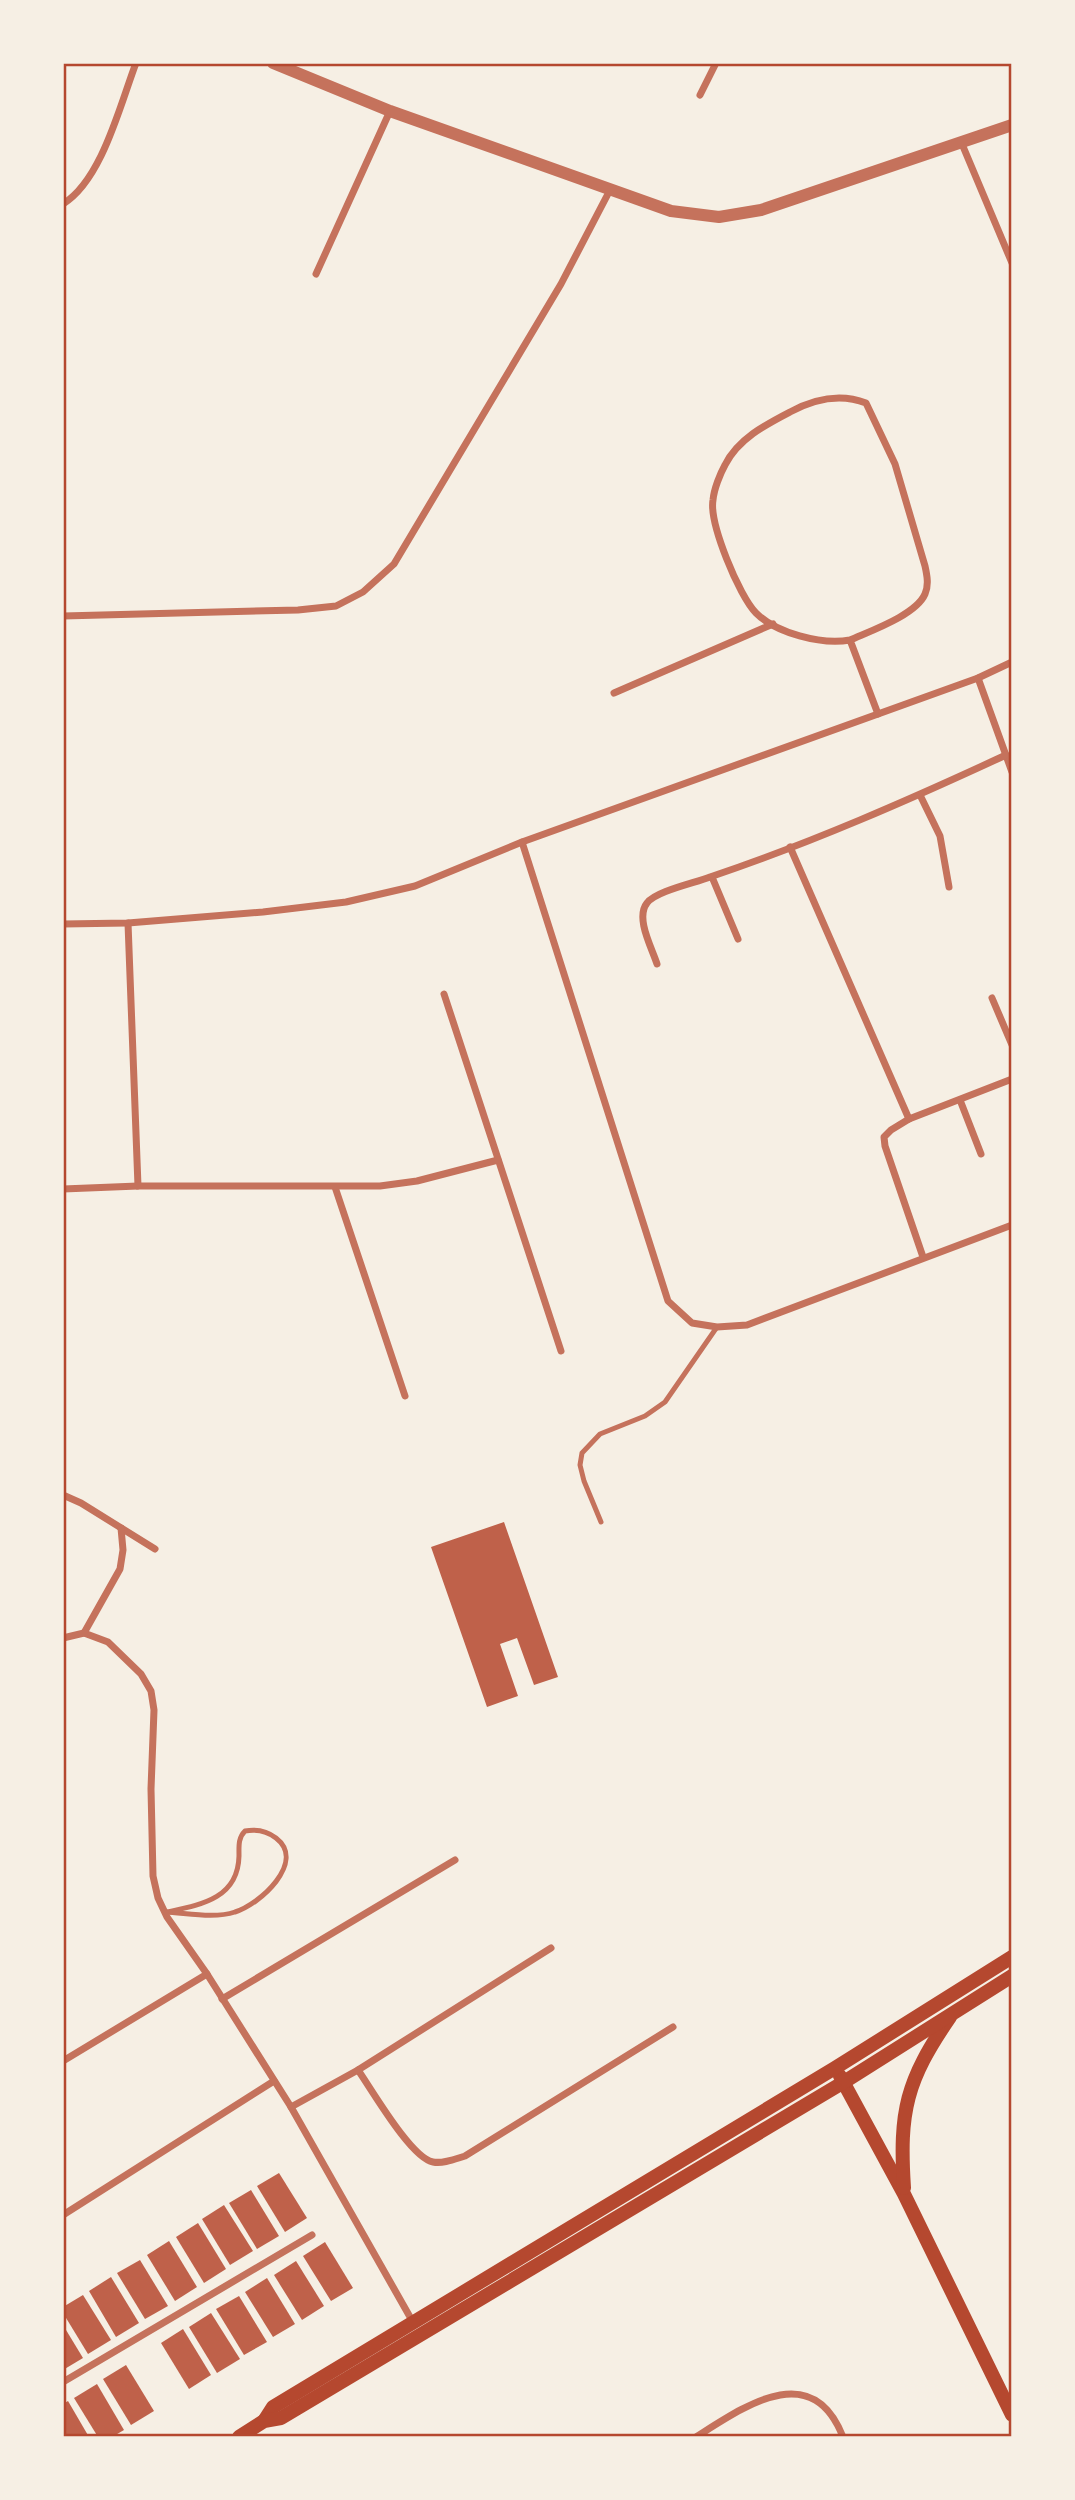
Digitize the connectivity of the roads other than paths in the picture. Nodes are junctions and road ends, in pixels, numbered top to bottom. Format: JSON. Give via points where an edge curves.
{"nodes":[{"id":1,"x":136,"y":63,"type":"edge"},
{"id":2,"x":273,"y":63,"type":"edge"},
{"id":3,"x":716,"y":63,"type":"edge"},
{"id":4,"x":700,"y":95,"type":"dead end"},
{"id":5,"x":390,"y":111,"type":"junction"},
{"id":6,"x":1012,"y":125,"type":"edge"},
{"id":7,"x":962,"y":144,"type":"junction"},
{"id":8,"x":610,"y":190,"type":"junction"},
{"id":9,"x":63,"y":204,"type":"edge"},
{"id":10,"x":1012,"y":263,"type":"edge"},
{"id":11,"x":316,"y":274,"type":"dead end"},
{"id":12,"x":63,"y":616,"type":"edge"},
{"id":13,"x":773,"y":624,"type":"junction"},
{"id":14,"x":850,"y":640,"type":"junction"},
{"id":15,"x":1012,"y":663,"type":"edge"},
{"id":16,"x":978,"y":678,"type":"junction"},
{"id":17,"x":614,"y":693,"type":"dead end"},
{"id":18,"x":878,"y":714,"type":"junction"},
{"id":19,"x":1006,"y":755,"type":"junction"},
{"id":20,"x":1012,"y":772,"type":"edge"},
{"id":21,"x":920,"y":795,"type":"junction"},
{"id":22,"x":522,"y":842,"type":"junction"},
{"id":23,"x":790,"y":847,"type":"junction"},
{"id":24,"x":712,"y":877,"type":"junction"},
{"id":25,"x":949,"y":887,"type":"dead end"},
{"id":26,"x":128,"y":923,"type":"junction"},
{"id":27,"x":63,"y":924,"type":"edge"},
{"id":28,"x":738,"y":939,"type":"dead end"},
{"id":29,"x":657,"y":964,"type":"dead end"},
{"id":30,"x":444,"y":994,"type":"dead end"},
{"id":31,"x":992,"y":998,"type":"dead end"},
{"id":32,"x":1012,"y":1045,"type":"edge"},
{"id":33,"x":1012,"y":1079,"type":"edge"},
{"id":34,"x":960,"y":1100,"type":"junction"},
{"id":35,"x":909,"y":1119,"type":"junction"},
{"id":36,"x":981,"y":1154,"type":"dead end"},
{"id":37,"x":498,"y":1160,"type":"junction"},
{"id":38,"x":138,"y":1186,"type":"junction"},
{"id":39,"x":335,"y":1187,"type":"junction"},
{"id":40,"x":63,"y":1189,"type":"edge"},
{"id":41,"x":1012,"y":1225,"type":"edge"},
{"id":42,"x":923,"y":1257,"type":"junction"},
{"id":43,"x":717,"y":1327,"type":"junction"},
{"id":44,"x":561,"y":1350,"type":"dead end"},
{"id":45,"x":405,"y":1396,"type":"dead end"},
{"id":46,"x":63,"y":1495,"type":"edge"},
{"id":47,"x":601,"y":1522,"type":"dead end"},
{"id":48,"x":121,"y":1528,"type":"junction"},
{"id":49,"x":155,"y":1549,"type":"dead end"},
{"id":50,"x":84,"y":1633,"type":"junction"},
{"id":51,"x":63,"y":1638,"type":"edge"},
{"id":52,"x":455,"y":1860,"type":"dead end"},
{"id":53,"x":166,"y":1912,"type":"junction"},
{"id":54,"x":551,"y":1948,"type":"dead end"},
{"id":55,"x":1012,"y":1957,"type":"edge"},
{"id":56,"x":207,"y":1974,"type":"junction"},
{"id":57,"x":1012,"y":1976,"type":"edge"},
{"id":58,"x":222,"y":1999,"type":"junction"},
{"id":59,"x":955,"y":2010,"type":"junction"},
{"id":60,"x":673,"y":2027,"type":"dead end"},
{"id":61,"x":63,"y":2061,"type":"edge"},
{"id":62,"x":835,"y":2068,"type":"junction"},
{"id":63,"x":358,"y":2070,"type":"junction"},
{"id":64,"x":274,"y":2081,"type":"junction"},
{"id":65,"x":844,"y":2082,"type":"junction"},
{"id":66,"x":291,"y":2107,"type":"junction"},
{"id":67,"x":904,"y":2194,"type":"junction"},
{"id":68,"x":63,"y":2215,"type":"edge"},
{"id":69,"x":312,"y":2235,"type":"dead end"},
{"id":70,"x":412,"y":2321,"type":"junction"},
{"id":71,"x":421,"y":2335,"type":"junction"},
{"id":72,"x":63,"y":2382,"type":"edge"},
{"id":73,"x":1012,"y":2415,"type":"edge"},
{"id":74,"x":264,"y":2421,"type":"junction"},
{"id":75,"x":239,"y":2437,"type":"edge"},
{"id":76,"x":696,"y":2437,"type":"edge"},
{"id":77,"x":843,"y":2437,"type":"edge"}],
"edges":[{"from":1,"to":9,"type":"street","via":[[93,173]]},
{"from":2,"to":5,"type":"street"},
{"from":3,"to":4,"type":"street"},
{"from":5,"to":8,"type":"street"},
{"from":5,"to":11,"type":"street"},
{"from":6,"to":7,"type":"street"},
{"from":7,"to":8,"type":"street","via":[[761,210],[719,217],[671,211]]},
{"from":7,"to":10,"type":"street"},
{"from":8,"to":12,"type":"street","via":[[561,284],[401,553],[363,592],[336,606],[298,610]]},
{"from":13,"to":14,"type":"street","via":[[806,638]]},
{"from":13,"to":14,"type":"street","via":[[748,604],[731,569],[712,501],[726,463],[754,430],[798,407],[832,397],[851,397],[866,403],[895,464],[928,582],[925,596],[910,610]]},
{"from":13,"to":17,"type":"street"},
{"from":14,"to":18,"type":"street"},
{"from":15,"to":16,"type":"street"},
{"from":16,"to":18,"type":"street"},
{"from":16,"to":19,"type":"street"},
{"from":18,"to":22,"type":"street"},
{"from":19,"to":20,"type":"street"},
{"from":19,"to":21,"type":"street"},
{"from":21,"to":23,"type":"street"},
{"from":21,"to":25,"type":"street","via":[[940,836]]},
{"from":22,"to":26,"type":"street","via":[[415,886],[346,902]]},
{"from":22,"to":43,"type":"street","via":[[668,1301],[692,1323]]},
{"from":23,"to":24,"type":"street"},
{"from":23,"to":35,"type":"street"},
{"from":24,"to":28,"type":"street"},
{"from":24,"to":29,"type":"street","via":[[647,901],[644,924]]},
{"from":26,"to":27,"type":"street"},
{"from":26,"to":38,"type":"street"},
{"from":30,"to":37,"type":"street"},
{"from":31,"to":32,"type":"street"},
{"from":33,"to":34,"type":"street"},
{"from":34,"to":35,"type":"street"},
{"from":34,"to":36,"type":"street"},
{"from":35,"to":42,"type":"street","via":[[884,1137]]},
{"from":37,"to":39,"type":"street","via":[[416,1181]]},
{"from":37,"to":44,"type":"street"},
{"from":38,"to":39,"type":"street"},
{"from":38,"to":40,"type":"street"},
{"from":39,"to":45,"type":"street"},
{"from":41,"to":42,"type":"street"},
{"from":42,"to":43,"type":"street","via":[[747,1325]]},
{"from":43,"to":47,"type":"lane","via":[[665,1402],[645,1416],[600,1434],[582,1453],[584,1481]]},
{"from":46,"to":48,"type":"street"},
{"from":48,"to":49,"type":"street"},
{"from":48,"to":50,"type":"street","via":[[120,1569]]},
{"from":50,"to":51,"type":"street"},
{"from":50,"to":53,"type":"street","via":[[108,1642],[151,1690],[153,1876]]},
{"from":52,"to":58,"type":"street"},
{"from":53,"to":53,"type":"lane","via":[[236,1912],[278,1881],[286,1848],[271,1834],[246,1831],[240,1838],[237,1872],[225,1891],[205,1904]]},
{"from":53,"to":56,"type":"street"},
{"from":54,"to":63,"type":"street"},
{"from":55,"to":62,"type":"main road"},
{"from":56,"to":58,"type":"street"},
{"from":56,"to":61,"type":"street"},
{"from":57,"to":59,"type":"main road"},
{"from":58,"to":64,"type":"street"},
{"from":59,"to":65,"type":"main road"},
{"from":59,"to":67,"type":"main road","via":[[912,2083],[903,2129]]},
{"from":60,"to":63,"type":"street","via":[[465,2156],[448,2161],[432,2162],[407,2142]]},
{"from":62,"to":65,"type":"main road"},
{"from":62,"to":70,"type":"main road"},
{"from":63,"to":66,"type":"street"},
{"from":64,"to":66,"type":"street"},
{"from":64,"to":68,"type":"street"},
{"from":65,"to":67,"type":"main road"},
{"from":65,"to":71,"type":"main road"},
{"from":66,"to":70,"type":"street"},
{"from":67,"to":73,"type":"main road"},
{"from":69,"to":72,"type":"street"},
{"from":70,"to":71,"type":"street"},
{"from":70,"to":74,"type":"main road","via":[[273,2407]]},
{"from":71,"to":74,"type":"main road","via":[[281,2418]]},
{"from":74,"to":75,"type":"main road"},
{"from":76,"to":77,"type":"street","via":[[776,2394],[799,2394],[820,2402],[837,2421]]}]}
